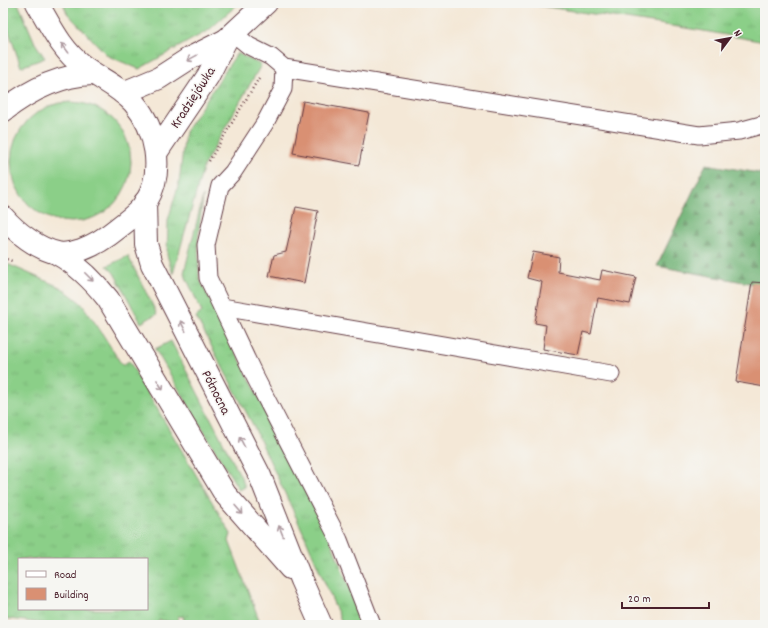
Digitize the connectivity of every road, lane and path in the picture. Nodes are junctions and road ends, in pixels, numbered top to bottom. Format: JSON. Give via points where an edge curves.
{"nodes":[{"id":1,"x":37,"y":3,"type":"edge"},
{"id":2,"x":266,"y":3,"type":"edge"},
{"id":3,"x":230,"y":36,"type":"junction"},
{"id":4,"x":284,"y":68,"type":"junction"},
{"id":5,"x":93,"y":74,"type":"junction"},
{"id":6,"x":123,"y":92,"type":"junction"},
{"id":7,"x":3,"y":111,"type":"edge"},
{"id":8,"x":765,"y":124,"type":"edge"},
{"id":9,"x":156,"y":153,"type":"junction"},
{"id":10,"x":146,"y":202,"type":"junction"},
{"id":11,"x":3,"y":217,"type":"edge"},
{"id":12,"x":58,"y":254,"type":"junction"},
{"id":13,"x":3,"y":258,"type":"edge"},
{"id":14,"x":13,"y":262,"type":"dead end"},
{"id":15,"x":222,"y":307,"type":"junction"},
{"id":16,"x":611,"y":374,"type":"dead end"},
{"id":17,"x":301,"y":580,"type":"junction"},
{"id":18,"x":320,"y":625,"type":"edge"},
{"id":19,"x":372,"y":625,"type":"edge"}],
"edges":[{"from":5,"to":1,"type":"main road","one_way":true,"via":[[70,54]]},
{"from":2,"to":3,"type":"main road","name":"Kradziejówka"},
{"from":3,"to":4,"type":"lane","via":[[271,57]]},
{"from":3,"to":6,"type":"main road","name":"Kradziejówka","one_way":true,"via":[[159,78]]},
{"from":3,"to":9,"type":"main road","name":"Kradziejówka","via":[[208,76]]},
{"from":4,"to":8,"type":"lane","via":[[699,135],[739,131]]},
{"from":4,"to":15,"type":"lane","via":[[283,89],[265,123],[233,172],[220,186],[206,245],[208,278]]},
{"from":5,"to":6,"type":"main road"},
{"from":5,"to":7,"type":"main road","via":[[61,78],[42,86]]},
{"from":6,"to":9,"type":"main road","via":[[143,115],[154,140]]},
{"from":9,"to":10,"type":"main road","via":[[154,184]]},
{"from":10,"to":12,"type":"main road","via":[[133,216],[101,240],[82,250]]},
{"from":17,"to":10,"type":"main road","name":"Północna","one_way":true,"via":[[260,476],[152,264],[146,244]]},
{"from":11,"to":12,"type":"main road","name":"Północna","via":[[8,224],[30,240]]},
{"from":12,"to":17,"type":"main road","name":"Północna","one_way":true,"via":[[79,267],[108,299],[225,494]]},
{"from":13,"to":14,"type":"path"},
{"from":15,"to":16,"type":"lane"},
{"from":15,"to":19,"type":"lane","via":[[339,540]]},
{"from":17,"to":18,"type":"main road","name":"Północna"}]}
